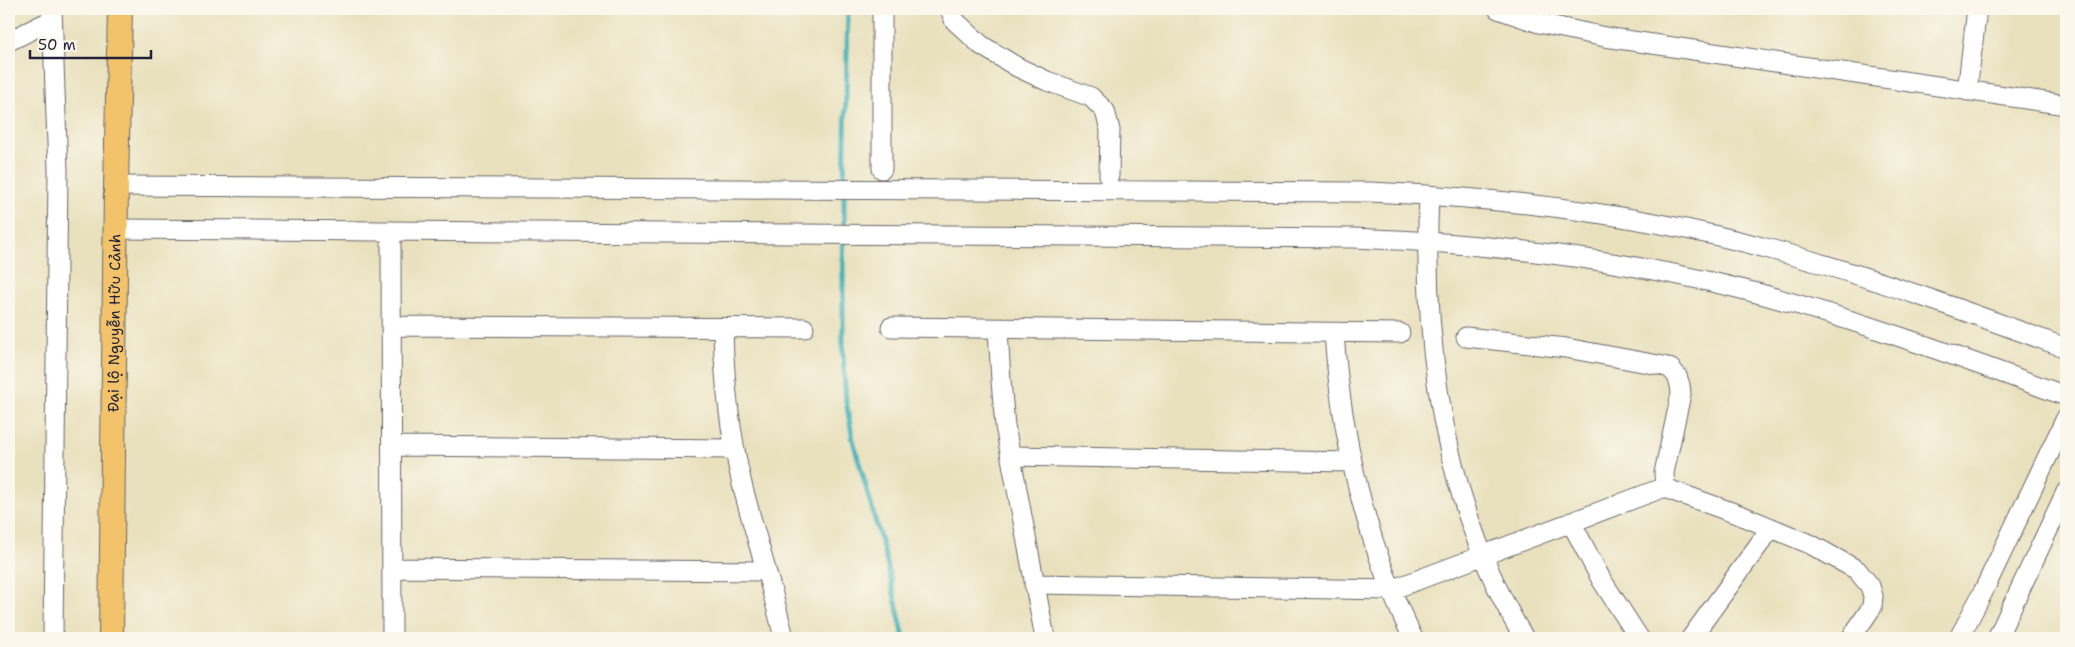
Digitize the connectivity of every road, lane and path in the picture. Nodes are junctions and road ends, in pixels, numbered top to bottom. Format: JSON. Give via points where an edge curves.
{"nodes":[{"id":1,"x":120,"y":9,"type":"edge"},
{"id":2,"x":882,"y":9,"type":"edge"},
{"id":3,"x":950,"y":9,"type":"edge"},
{"id":4,"x":1498,"y":9,"type":"edge"},
{"id":5,"x":1977,"y":9,"type":"edge"},
{"id":6,"x":52,"y":15,"type":"edge"},
{"id":7,"x":9,"y":41,"type":"edge"},
{"id":8,"x":1967,"y":91,"type":"junction"},
{"id":9,"x":2066,"y":105,"type":"edge"},
{"id":10,"x":882,"y":169,"type":"dead end"},
{"id":11,"x":1109,"y":176,"type":"dead end"},
{"id":12,"x":116,"y":186,"type":"junction"},
{"id":13,"x":1429,"y":195,"type":"junction"},
{"id":14,"x":116,"y":230,"type":"junction"},
{"id":15,"x":391,"y":231,"type":"junction"},
{"id":16,"x":1427,"y":241,"type":"junction"},
{"id":17,"x":391,"y":326,"type":"junction"},
{"id":18,"x":804,"y":328,"type":"dead end"},
{"id":19,"x":891,"y":328,"type":"dead end"},
{"id":20,"x":723,"y":329,"type":"junction"},
{"id":21,"x":998,"y":329,"type":"junction"},
{"id":22,"x":1334,"y":333,"type":"junction"},
{"id":23,"x":1400,"y":333,"type":"dead end"},
{"id":24,"x":1466,"y":336,"type":"dead end"},
{"id":25,"x":2066,"y":348,"type":"edge"},
{"id":26,"x":2066,"y":396,"type":"edge"},
{"id":27,"x":2066,"y":418,"type":"edge"},
{"id":28,"x":393,"y":446,"type":"junction"},
{"id":29,"x":735,"y":448,"type":"junction"},
{"id":30,"x":1011,"y":456,"type":"junction"},
{"id":31,"x":1351,"y":462,"type":"junction"},
{"id":32,"x":1665,"y":487,"type":"junction"},
{"id":33,"x":2066,"y":492,"type":"edge"},
{"id":34,"x":1571,"y":522,"type":"junction"},
{"id":35,"x":1771,"y":528,"type":"junction"},
{"id":36,"x":1482,"y":555,"type":"junction"},
{"id":37,"x":392,"y":568,"type":"junction"},
{"id":38,"x":766,"y":571,"type":"junction"},
{"id":39,"x":1034,"y":584,"type":"junction"},
{"id":40,"x":1391,"y":590,"type":"junction"},
{"id":41,"x":54,"y":638,"type":"edge"},
{"id":42,"x":111,"y":638,"type":"edge"},
{"id":43,"x":392,"y":638,"type":"edge"},
{"id":44,"x":784,"y":638,"type":"edge"},
{"id":45,"x":1045,"y":638,"type":"edge"},
{"id":46,"x":1413,"y":638,"type":"edge"},
{"id":47,"x":1524,"y":638,"type":"edge"},
{"id":48,"x":1639,"y":638,"type":"edge"},
{"id":49,"x":1691,"y":638,"type":"edge"},
{"id":50,"x":1851,"y":638,"type":"edge"},
{"id":51,"x":1959,"y":638,"type":"edge"},
{"id":52,"x":1997,"y":638,"type":"edge"}],
"edges":[{"from":1,"to":12,"type":"main road","name":"Đại lộ Nguyễn Hữu Cảnh"},
{"from":2,"to":10,"type":"street"},
{"from":3,"to":11,"type":"street","via":[[954,20],[981,44],[1017,67],[1091,97],[1106,111],[1110,130]]},
{"from":4,"to":8,"type":"street","via":[[1539,23],[1605,37]]},
{"from":5,"to":8,"type":"street"},
{"from":6,"to":7,"type":"street"},
{"from":6,"to":41,"type":"street","via":[[58,170]]},
{"from":8,"to":9,"type":"street"},
{"from":12,"to":13,"type":"street","via":[[1370,192]]},
{"from":12,"to":14,"type":"main road","name":"Đại lộ Nguyễn Hữu Cảnh"},
{"from":13,"to":16,"type":"street"},
{"from":13,"to":25,"type":"street","via":[[1537,204],[1604,214],[1775,250],[1920,295]]},
{"from":14,"to":15,"type":"street"},
{"from":14,"to":42,"type":"main road","name":"Đại lộ Nguyễn Hữu Cảnh"},
{"from":15,"to":16,"type":"street"},
{"from":15,"to":17,"type":"street"},
{"from":16,"to":26,"type":"street","via":[[1619,264],[1756,293],[1890,333]]},
{"from":16,"to":36,"type":"street","via":[[1429,321],[1443,421],[1453,467]]},
{"from":17,"to":20,"type":"street"},
{"from":17,"to":28,"type":"street"},
{"from":18,"to":20,"type":"street"},
{"from":19,"to":21,"type":"street"},
{"from":20,"to":29,"type":"street","via":[[726,393]]},
{"from":21,"to":22,"type":"street"},
{"from":21,"to":30,"type":"street"},
{"from":22,"to":23,"type":"street"},
{"from":22,"to":31,"type":"street","via":[[1342,413]]},
{"from":24,"to":32,"type":"street","via":[[1601,354],[1671,369],[1681,394],[1664,473]]},
{"from":27,"to":51,"type":"street"},
{"from":28,"to":29,"type":"street"},
{"from":28,"to":37,"type":"street"},
{"from":29,"to":38,"type":"street"},
{"from":30,"to":31,"type":"street"},
{"from":30,"to":39,"type":"street"},
{"from":31,"to":40,"type":"street"},
{"from":32,"to":34,"type":"street"},
{"from":32,"to":35,"type":"street"},
{"from":33,"to":52,"type":"street"},
{"from":34,"to":36,"type":"street"},
{"from":34,"to":48,"type":"street","via":[[1601,579]]},
{"from":35,"to":49,"type":"street"},
{"from":35,"to":50,"type":"street","via":[[1845,562],[1865,578],[1873,596],[1872,607]]},
{"from":36,"to":40,"type":"street"},
{"from":36,"to":47,"type":"street"},
{"from":37,"to":38,"type":"street"},
{"from":37,"to":43,"type":"street"},
{"from":38,"to":44,"type":"street"},
{"from":39,"to":40,"type":"street"},
{"from":39,"to":45,"type":"street"},
{"from":40,"to":46,"type":"street"}]}
